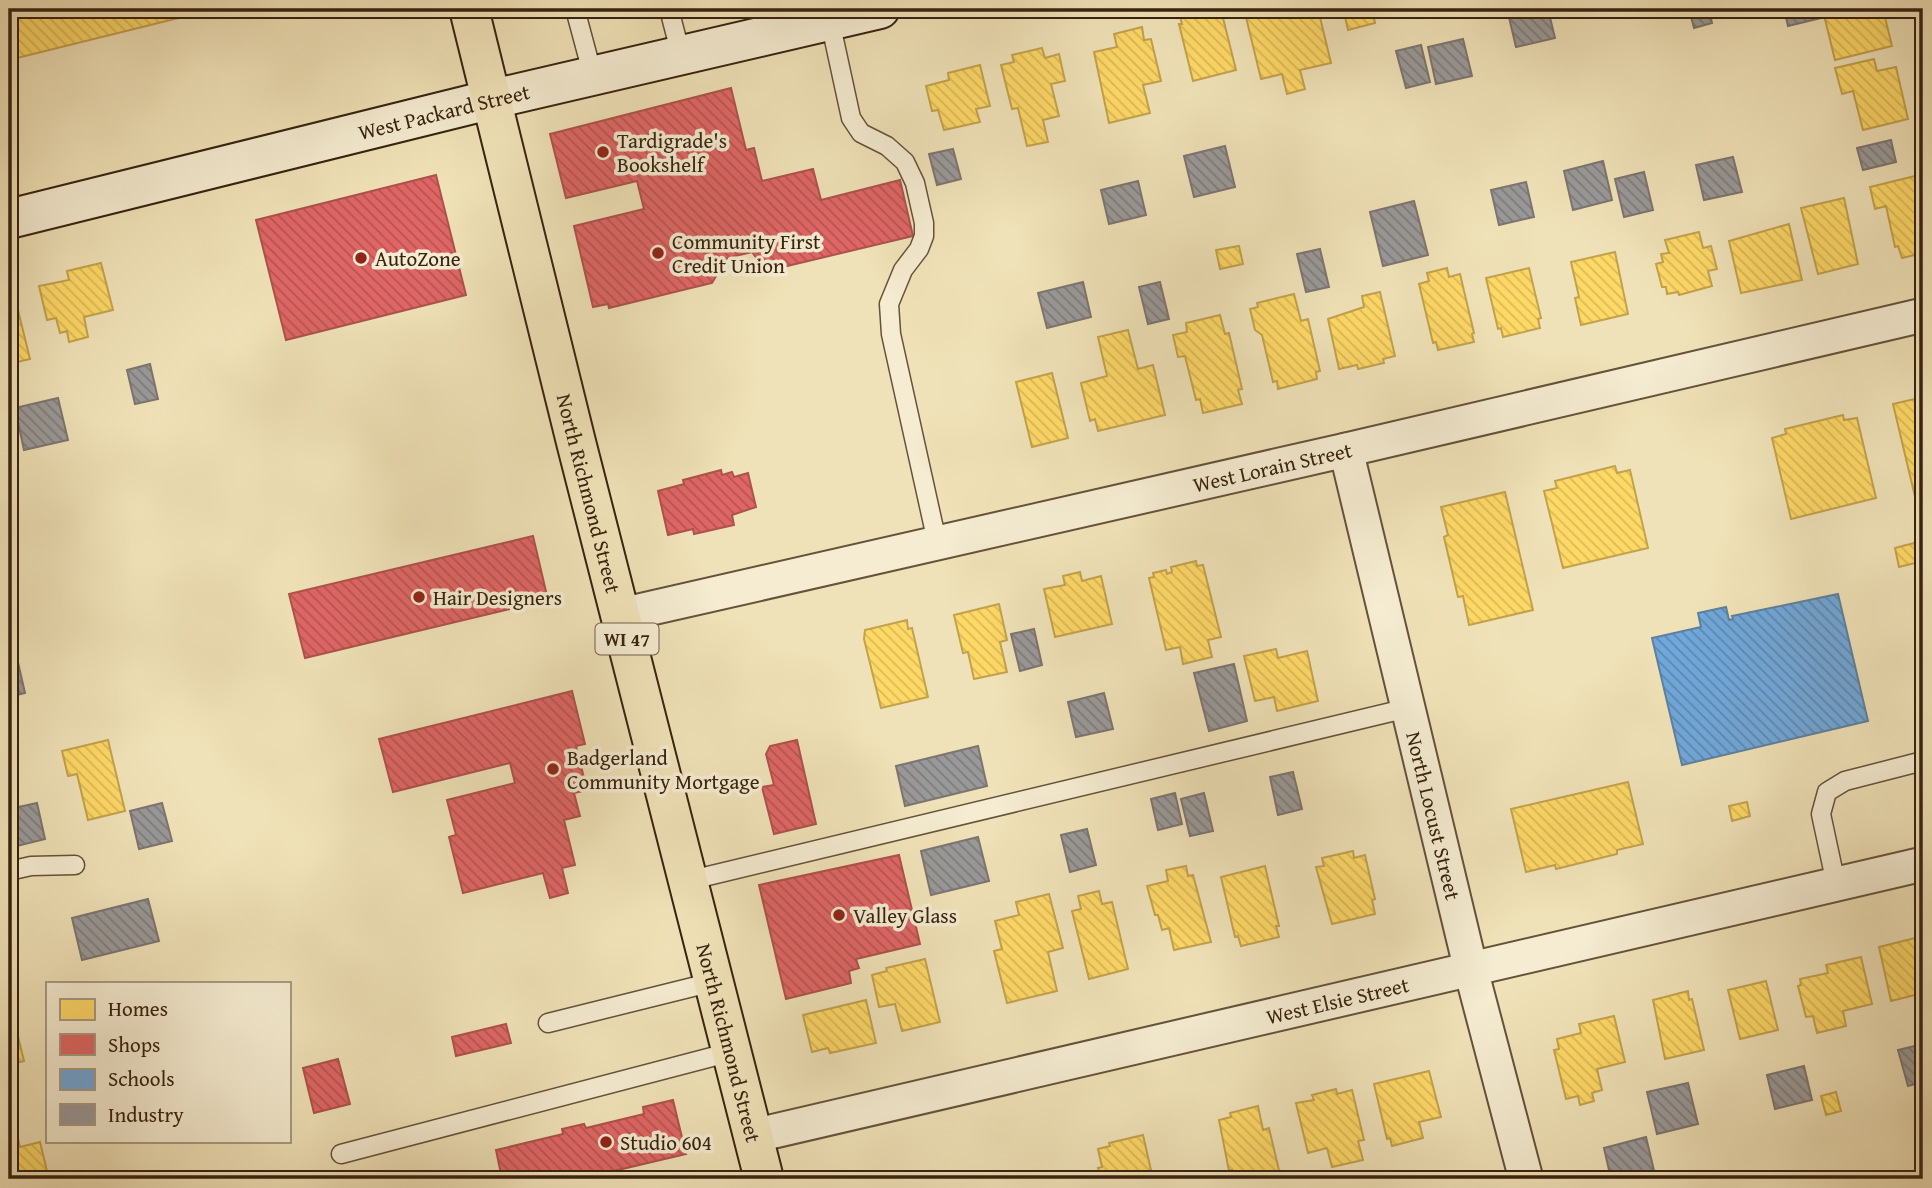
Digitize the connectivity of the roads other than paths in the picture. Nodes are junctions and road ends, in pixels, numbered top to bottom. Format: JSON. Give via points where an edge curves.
{"nodes":[{"id":1,"x":469,"y":9,"type":"edge"},
{"id":2,"x":575,"y":9,"type":"edge"},
{"id":3,"x":669,"y":9,"type":"edge"},
{"id":4,"x":880,"y":9,"type":"edge"},
{"id":5,"x":830,"y":20,"type":"junction"},
{"id":6,"x":773,"y":21,"type":"edge"},
{"id":7,"x":681,"y":55,"type":"junction"},
{"id":8,"x":593,"y":76,"type":"junction"},
{"id":9,"x":493,"y":99,"type":"junction"},
{"id":10,"x":9,"y":219,"type":"edge"},
{"id":11,"x":1923,"y":315,"type":"edge"},
{"id":12,"x":1346,"y":450,"type":"junction"},
{"id":13,"x":937,"y":542,"type":"junction"},
{"id":14,"x":621,"y":615,"type":"junction"},
{"id":15,"x":1408,"y":708,"type":"junction"},
{"id":16,"x":1923,"y":761,"type":"edge"},
{"id":17,"x":1923,"y":864,"type":"edge"},
{"id":18,"x":75,"y":865,"type":"dead end"},
{"id":19,"x":9,"y":871,"type":"edge"},
{"id":20,"x":687,"y":881,"type":"junction"},
{"id":21,"x":1836,"y":884,"type":"junction"},
{"id":22,"x":1471,"y":970,"type":"junction"},
{"id":23,"x":713,"y":982,"type":"junction"},
{"id":24,"x":548,"y":1023,"type":"dead end"},
{"id":25,"x":731,"y":1052,"type":"junction"},
{"id":26,"x":752,"y":1136,"type":"junction"},
{"id":27,"x":341,"y":1154,"type":"dead end"},
{"id":28,"x":764,"y":1179,"type":"edge"},
{"id":29,"x":1526,"y":1179,"type":"edge"}],
"edges":[{"from":1,"to":9,"type":"main road","name":"North Richmond Street","number":"WI 47"},
{"from":2,"to":8,"type":"lane"},
{"from":3,"to":7,"type":"lane"},
{"from":4,"to":5,"type":"street","name":"West Packard Street"},
{"from":5,"to":6,"type":"street","name":"West Packard Street"},
{"from":5,"to":13,"type":"lane","via":[[851,118],[861,133],[905,162],[924,223],[919,249],[903,270],[889,304],[891,334]]},
{"from":6,"to":7,"type":"street","name":"West Packard Street"},
{"from":7,"to":8,"type":"street","name":"West Packard Street"},
{"from":8,"to":9,"type":"street","name":"West Packard Street"},
{"from":9,"to":10,"type":"street","name":"West Packard Street"},
{"from":9,"to":14,"type":"main road","name":"North Richmond Street","number":"WI 47"},
{"from":11,"to":12,"type":"street","name":"West Lorain Street"},
{"from":12,"to":13,"type":"street","name":"West Lorain Street"},
{"from":12,"to":15,"type":"street","name":"North Locust Street"},
{"from":13,"to":14,"type":"street","name":"West Lorain Street"},
{"from":14,"to":20,"type":"main road","name":"North Richmond Street","number":"WI 47"},
{"from":15,"to":20,"type":"lane"},
{"from":15,"to":22,"type":"street","name":"North Locust Street"},
{"from":16,"to":21,"type":"lane","via":[[1845,781],[1827,792],[1821,814]]},
{"from":17,"to":21,"type":"street","name":"West Elsie Street"},
{"from":18,"to":19,"type":"lane"},
{"from":20,"to":23,"type":"main road","name":"North Richmond Street","number":"WI 47"},
{"from":21,"to":22,"type":"street","name":"West Elsie Street"},
{"from":22,"to":26,"type":"street","name":"West Elsie Street"},
{"from":22,"to":29,"type":"street","name":"North Locust Street"},
{"from":23,"to":24,"type":"lane"},
{"from":23,"to":25,"type":"main road","name":"North Richmond Street","number":"WI 47"},
{"from":25,"to":26,"type":"main road","name":"North Richmond Street","number":"WI 47"},
{"from":25,"to":27,"type":"lane"},
{"from":26,"to":28,"type":"main road","name":"North Richmond Street","number":"WI 47"}]}
